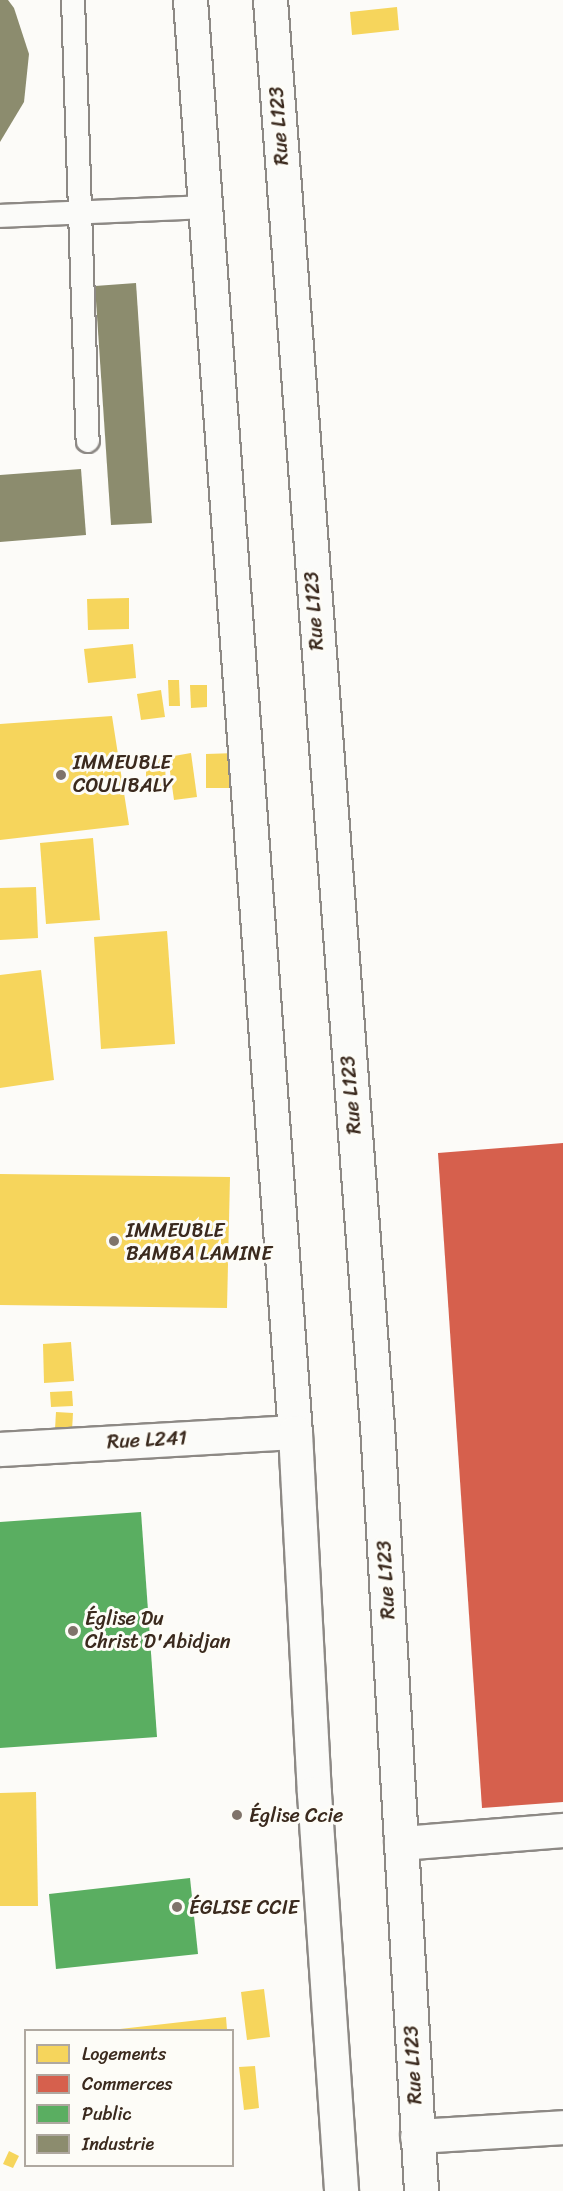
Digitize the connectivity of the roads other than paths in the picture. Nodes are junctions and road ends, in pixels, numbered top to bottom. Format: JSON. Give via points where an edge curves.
{"nodes":[{"id":1,"x":73,"y":0,"type":"edge"},
{"id":2,"x":190,"y":0,"type":"edge"},
{"id":3,"x":270,"y":0,"type":"edge"},
{"id":4,"x":207,"y":207,"type":"junction"},
{"id":5,"x":81,"y":210,"type":"junction"},
{"id":6,"x":0,"y":216,"type":"edge"},
{"id":7,"x":88,"y":441,"type":"dead end"},
{"id":8,"x":295,"y":1432,"type":"junction"},
{"id":9,"x":0,"y":1449,"type":"edge"},
{"id":10,"x":563,"y":1830,"type":"edge"},
{"id":11,"x":401,"y":1843,"type":"junction"},
{"id":12,"x":563,"y":2127,"type":"edge"},
{"id":13,"x":417,"y":2136,"type":"junction"},
{"id":14,"x":341,"y":2191,"type":"edge"},
{"id":15,"x":421,"y":2191,"type":"edge"}],
"edges":[{"from":1,"to":5,"type":"lane"},
{"from":2,"to":4,"type":"main road"},
{"from":3,"to":11,"type":"main road","name":"Rue L123","via":[[377,1425]]},
{"from":4,"to":5,"type":"lane"},
{"from":4,"to":8,"type":"main road"},
{"from":5,"to":6,"type":"lane"},
{"from":5,"to":7,"type":"lane"},
{"from":8,"to":9,"type":"main road","name":"Rue L241"},
{"from":8,"to":14,"type":"main road"},
{"from":10,"to":11,"type":"main road"},
{"from":11,"to":13,"type":"main road","name":"Rue L123"},
{"from":12,"to":13,"type":"main road"},
{"from":13,"to":15,"type":"main road","name":"Rue L123"}]}
